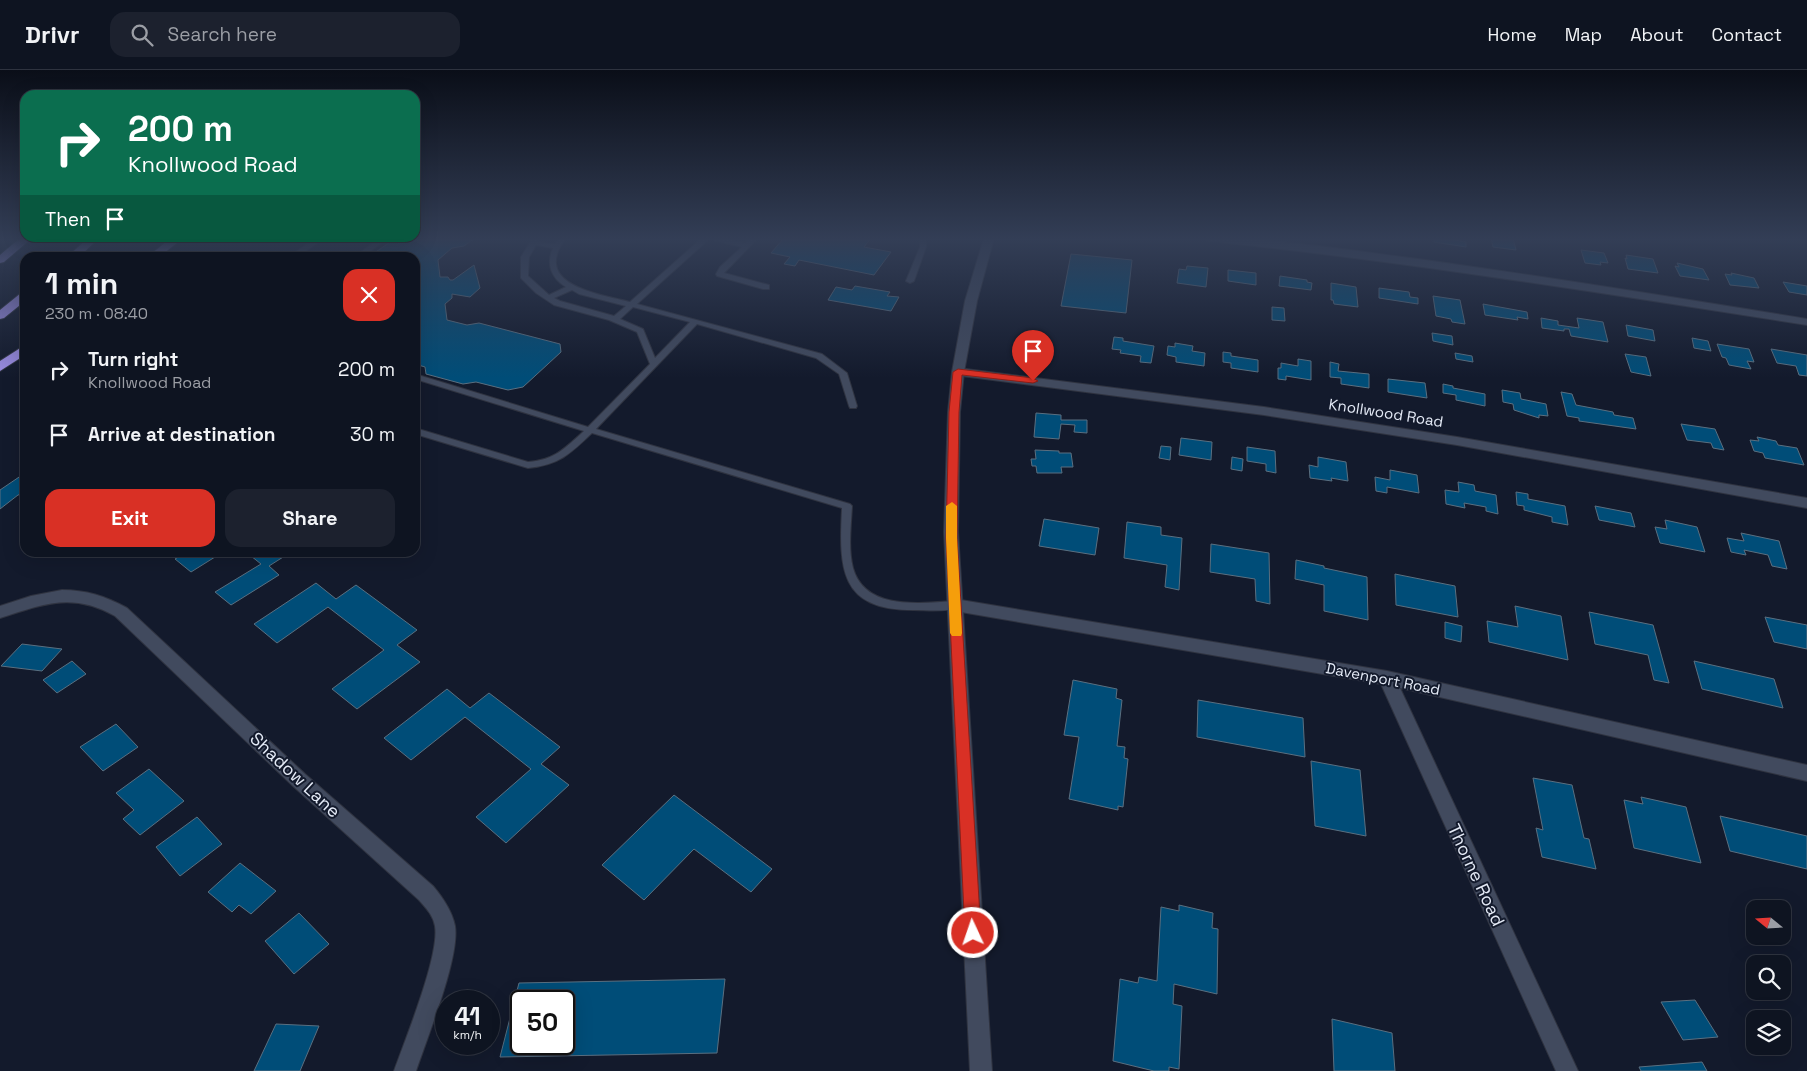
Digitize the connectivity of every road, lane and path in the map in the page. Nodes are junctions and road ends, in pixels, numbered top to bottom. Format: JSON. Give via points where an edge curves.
{"nodes":[{"id":1,"x":533,"y":285,"type":"edge"},
{"id":2,"x":567,"y":285,"type":"edge"},
{"id":3,"x":653,"y":285,"type":"edge"},
{"id":4,"x":758,"y":285,"type":"edge"},
{"id":5,"x":976,"y":285,"type":"edge"},
{"id":6,"x":1559,"y":285,"type":"edge"},
{"id":7,"x":572,"y":287,"type":"junction"},
{"id":8,"x":766,"y":287,"type":"dead end"},
{"id":9,"x":548,"y":298,"type":"junction"},
{"id":10,"x":20,"y":300,"type":"edge"},
{"id":11,"x":630,"y":305,"type":"junction"},
{"id":12,"x":0,"y":316,"type":"edge"},
{"id":13,"x":615,"y":319,"type":"junction"},
{"id":14,"x":695,"y":322,"type":"junction"},
{"id":15,"x":1807,"y":322,"type":"edge"},
{"id":16,"x":20,"y":353,"type":"edge"},
{"id":17,"x":654,"y":364,"type":"junction"},
{"id":18,"x":0,"y":367,"type":"edge"},
{"id":19,"x":958,"y":372,"type":"junction"},
{"id":20,"x":420,"y":378,"type":"edge"},
{"id":21,"x":853,"y":406,"type":"dead end"},
{"id":22,"x":590,"y":430,"type":"junction"},
{"id":23,"x":420,"y":433,"type":"edge"},
{"id":24,"x":1807,"y":503,"type":"edge"},
{"id":25,"x":955,"y":605,"type":"junction"},
{"id":26,"x":0,"y":612,"type":"edge"},
{"id":27,"x":1386,"y":678,"type":"junction"},
{"id":28,"x":1807,"y":773,"type":"edge"},
{"id":29,"x":406,"y":1071,"type":"edge"},
{"id":30,"x":981,"y":1071,"type":"edge"},
{"id":31,"x":1567,"y":1071,"type":"edge"}],
"edges":[{"from":1,"to":9,"type":"lane"},
{"from":2,"to":7,"type":"lane"},
{"from":3,"to":11,"type":"lane"},
{"from":4,"to":8,"type":"lane"},
{"from":5,"to":19,"type":"street"},
{"from":6,"to":15,"type":"street"},
{"from":7,"to":9,"type":"lane"},
{"from":7,"to":11,"type":"lane"},
{"from":9,"to":13,"type":"lane"},
{"from":10,"to":12,"type":"highway"},
{"from":11,"to":13,"type":"lane"},
{"from":11,"to":14,"type":"lane"},
{"from":13,"to":17,"type":"lane","via":[[640,330]]},
{"from":14,"to":17,"type":"lane"},
{"from":14,"to":21,"type":"lane","via":[[819,356],[844,373]]},
{"from":16,"to":18,"type":"highway"},
{"from":17,"to":22,"type":"lane"},
{"from":19,"to":24,"type":"street","name":"Knollwood Road","via":[[1274,412],[1467,442]]},
{"from":19,"to":25,"type":"street","via":[[951,532]]},
{"from":20,"to":22,"type":"lane"},
{"from":22,"to":23,"type":"lane","via":[[559,459],[544,465],[528,465]]},
{"from":22,"to":25,"type":"lane","via":[[847,506],[846,555],[848,571],[856,586],[866,595],[900,607]]},
{"from":25,"to":27,"type":"street","name":"Davenport Road"},
{"from":25,"to":30,"type":"street"},
{"from":26,"to":29,"type":"street","name":"Shadow Lane","via":[[41,600],[79,595],[93,597],[114,607],[174,659],[299,780],[426,893],[438,907],[445,926],[444,943],[441,963]]},
{"from":27,"to":28,"type":"street","name":"Davenport Road"},
{"from":27,"to":31,"type":"street","name":"Thorne Road"}]}
